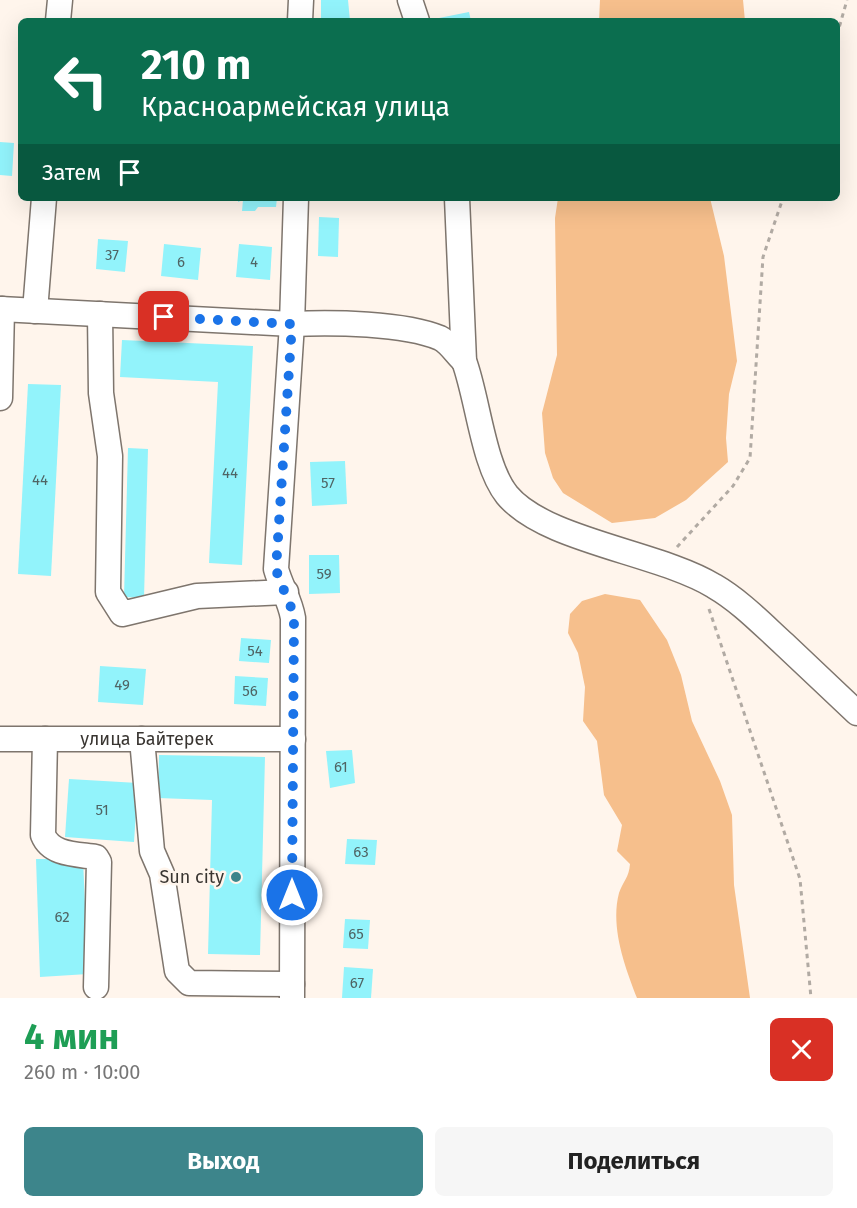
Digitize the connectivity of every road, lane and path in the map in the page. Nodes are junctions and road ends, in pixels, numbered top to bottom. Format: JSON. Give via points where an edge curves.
{"nodes":[{"id":1,"x":60,"y":0,"type":"edge"},
{"id":2,"x":301,"y":0,"type":"edge"},
{"id":3,"x":410,"y":0,"type":"edge"},
{"id":4,"x":847,"y":0,"type":"edge"},
{"id":5,"x":58,"y":18,"type":"edge"},
{"id":6,"x":300,"y":18,"type":"edge"},
{"id":7,"x":416,"y":18,"type":"edge"},
{"id":8,"x":840,"y":24,"type":"edge"},
{"id":9,"x":44,"y":201,"type":"edge"},
{"id":10,"x":296,"y":201,"type":"edge"},
{"id":11,"x":457,"y":201,"type":"edge"},
{"id":12,"x":782,"y":201,"type":"edge"},
{"id":13,"x":1,"y":309,"type":"edge"},
{"id":14,"x":35,"y":311,"type":"junction"},
{"id":15,"x":100,"y":314,"type":"junction"},
{"id":16,"x":292,"y":324,"type":"junction"},
{"id":17,"x":464,"y":361,"type":"junction"},
{"id":18,"x":0,"y":390,"type":"edge"},
{"id":19,"x":0,"y":398,"type":"edge"},
{"id":20,"x":664,"y":562,"type":"junction"},
{"id":21,"x":699,"y":579,"type":"junction"},
{"id":22,"x":286,"y":592,"type":"junction"},
{"id":23,"x":857,"y":713,"type":"edge"},
{"id":24,"x":0,"y":739,"type":"edge"},
{"id":25,"x":45,"y":740,"type":"junction"},
{"id":26,"x":141,"y":740,"type":"junction"},
{"id":27,"x":293,"y":740,"type":"junction"},
{"id":28,"x":96,"y":987,"type":"dead end"},
{"id":29,"x":292,"y":991,"type":"edge"},
{"id":30,"x":811,"y":998,"type":"edge"}],
"edges":[{"from":1,"to":5,"type":"street"},
{"from":2,"to":6,"type":"street"},
{"from":3,"to":7,"type":"street"},
{"from":4,"to":8,"type":"path"},
{"from":9,"to":14,"type":"street"},
{"from":10,"to":16,"type":"street"},
{"from":11,"to":17,"type":"street"},
{"from":12,"to":20,"type":"path","via":[[763,257],[750,458],[733,486]]},
{"from":13,"to":14,"type":"street"},
{"from":13,"to":18,"type":"street"},
{"from":14,"to":15,"type":"street"},
{"from":15,"to":16,"type":"street"},
{"from":15,"to":22,"type":"street","via":[[101,393],[110,456],[108,592],[122,614],[196,596]]},
{"from":16,"to":17,"type":"street","via":[[322,322],[399,329],[442,339]]},
{"from":16,"to":22,"type":"street","via":[[276,569]]},
{"from":17,"to":20,"type":"street","via":[[492,465],[507,495],[556,529]]},
{"from":18,"to":19,"type":"street"},
{"from":20,"to":21,"type":"street"},
{"from":21,"to":23,"type":"street","via":[[754,616]]},
{"from":21,"to":30,"type":"path","via":[[800,879]]},
{"from":22,"to":27,"type":"street","via":[[294,618]]},
{"from":24,"to":25,"type":"street","name":"улица Байтерек"},
{"from":25,"to":26,"type":"street","name":"улица Байтерек"},
{"from":25,"to":28,"type":"street","via":[[46,842],[55,850],[96,857],[99,862]]},
{"from":26,"to":27,"type":"street","name":"улица Байтерек"},
{"from":26,"to":29,"type":"street","via":[[152,851],[162,874],[177,971],[189,983]]},
{"from":27,"to":29,"type":"street"}]}
